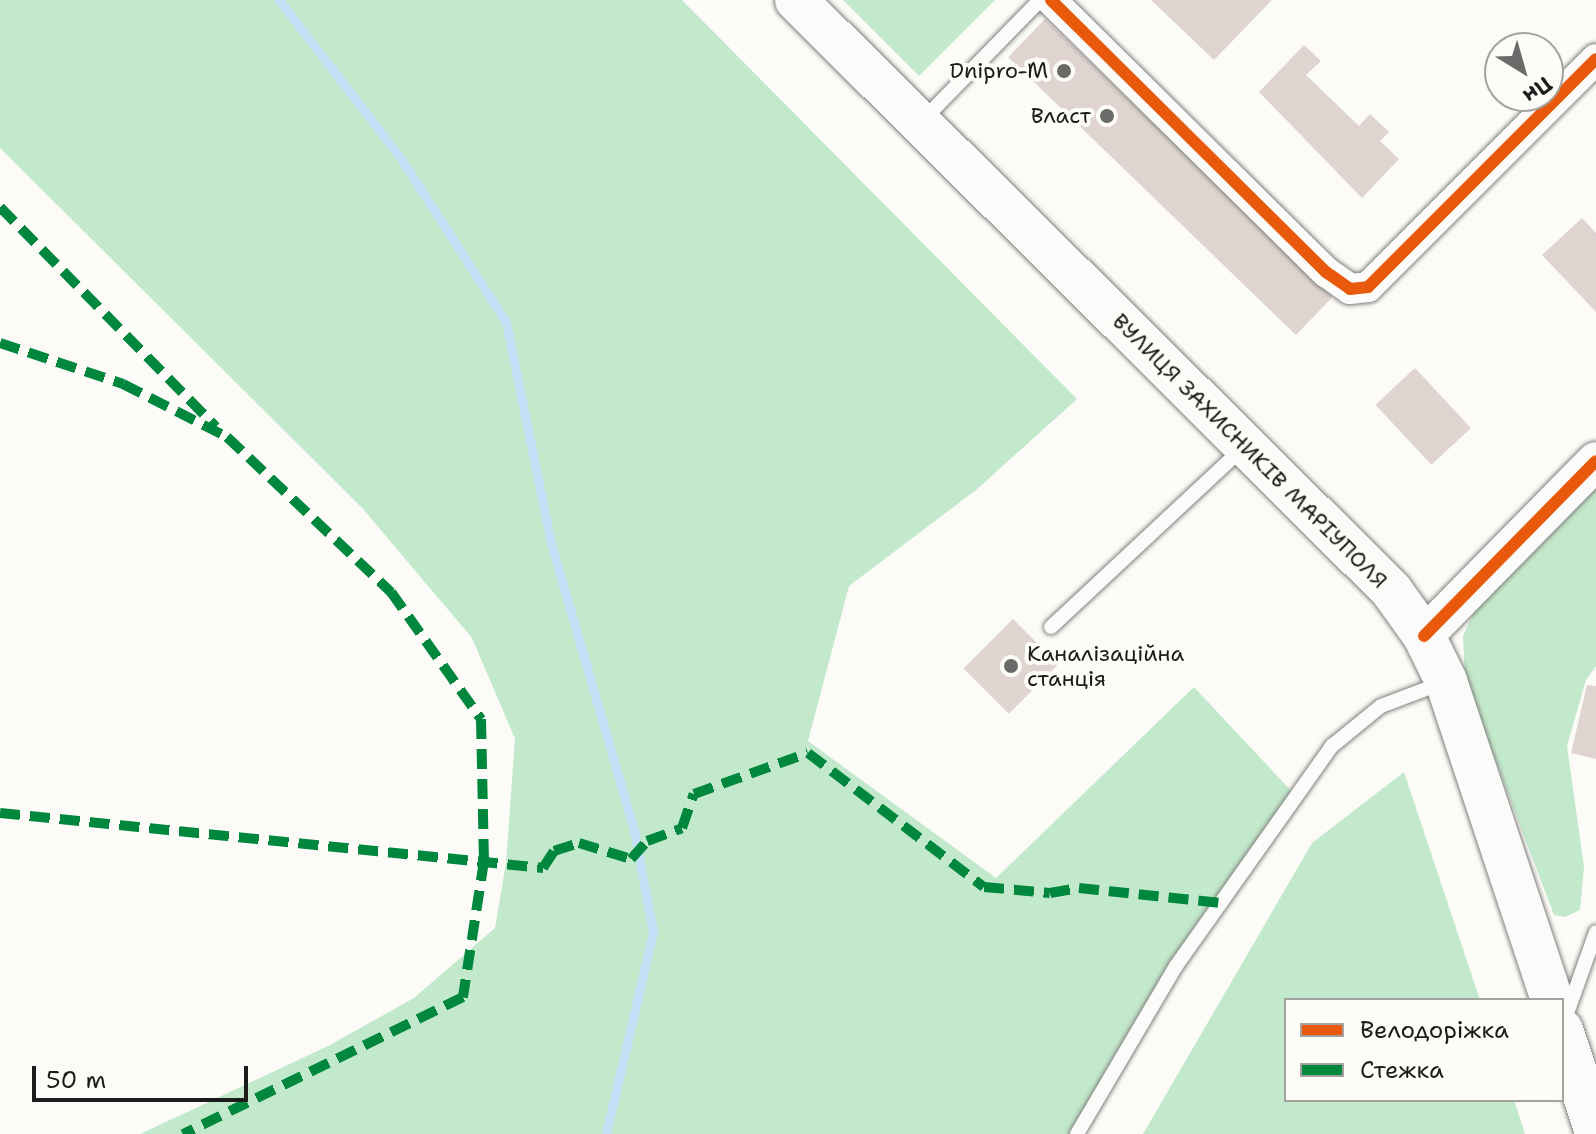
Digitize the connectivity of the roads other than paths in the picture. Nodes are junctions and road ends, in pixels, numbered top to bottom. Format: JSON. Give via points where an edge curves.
{"nodes":[{"id":1,"x":796,"y":0,"type":"edge"},
{"id":2,"x":1040,"y":0,"type":"edge"},
{"id":3,"x":1051,"y":0,"type":"edge"},
{"id":4,"x":1596,"y":59,"type":"edge"},
{"id":5,"x":920,"y":123,"type":"junction"},
{"id":6,"x":1245,"y":446,"type":"junction"},
{"id":7,"x":1596,"y":461,"type":"edge"},
{"id":8,"x":1051,"y":627,"type":"dead end"},
{"id":9,"x":1424,"y":636,"type":"junction"},
{"id":10,"x":1446,"y":681,"type":"junction"},
{"id":11,"x":1596,"y":932,"type":"edge"},
{"id":12,"x":1551,"y":998,"type":"edge"},
{"id":13,"x":1564,"y":1023,"type":"edge"},
{"id":14,"x":1564,"y":1035,"type":"edge"},
{"id":15,"x":1596,"y":1132,"type":"edge"},
{"id":16,"x":1077,"y":1134,"type":"edge"}],
"edges":[{"from":1,"to":5,"type":"main road","name":"ВУЛИЦЯ ЗАХИСНИКІВ МАРІУПОЛЯ"},
{"from":2,"to":5,"type":"lane"},
{"from":3,"to":4,"type":"street","via":[[1326,272],[1350,289],[1368,287]]},
{"from":5,"to":6,"type":"main road","name":"ВУЛИЦЯ ЗАХИСНИКІВ МАРІУПОЛЯ"},
{"from":6,"to":8,"type":"lane"},
{"from":6,"to":9,"type":"main road","name":"ВУЛИЦЯ ЗАХИСНИКІВ МАРІУПОЛЯ","via":[[1391,590]]},
{"from":7,"to":9,"type":"street"},
{"from":9,"to":10,"type":"main road","name":"ВУЛИЦЯ ЗАХИСНИКІВ МАРІУПОЛЯ"},
{"from":10,"to":12,"type":"main road","name":"ВУЛИЦЯ ЗАХИСНИКІВ МАРІУПОЛЯ"},
{"from":10,"to":16,"type":"lane","via":[[1381,706],[1332,746],[1176,966]]},
{"from":11,"to":13,"type":"lane"},
{"from":14,"to":15,"type":"main road"}]}
